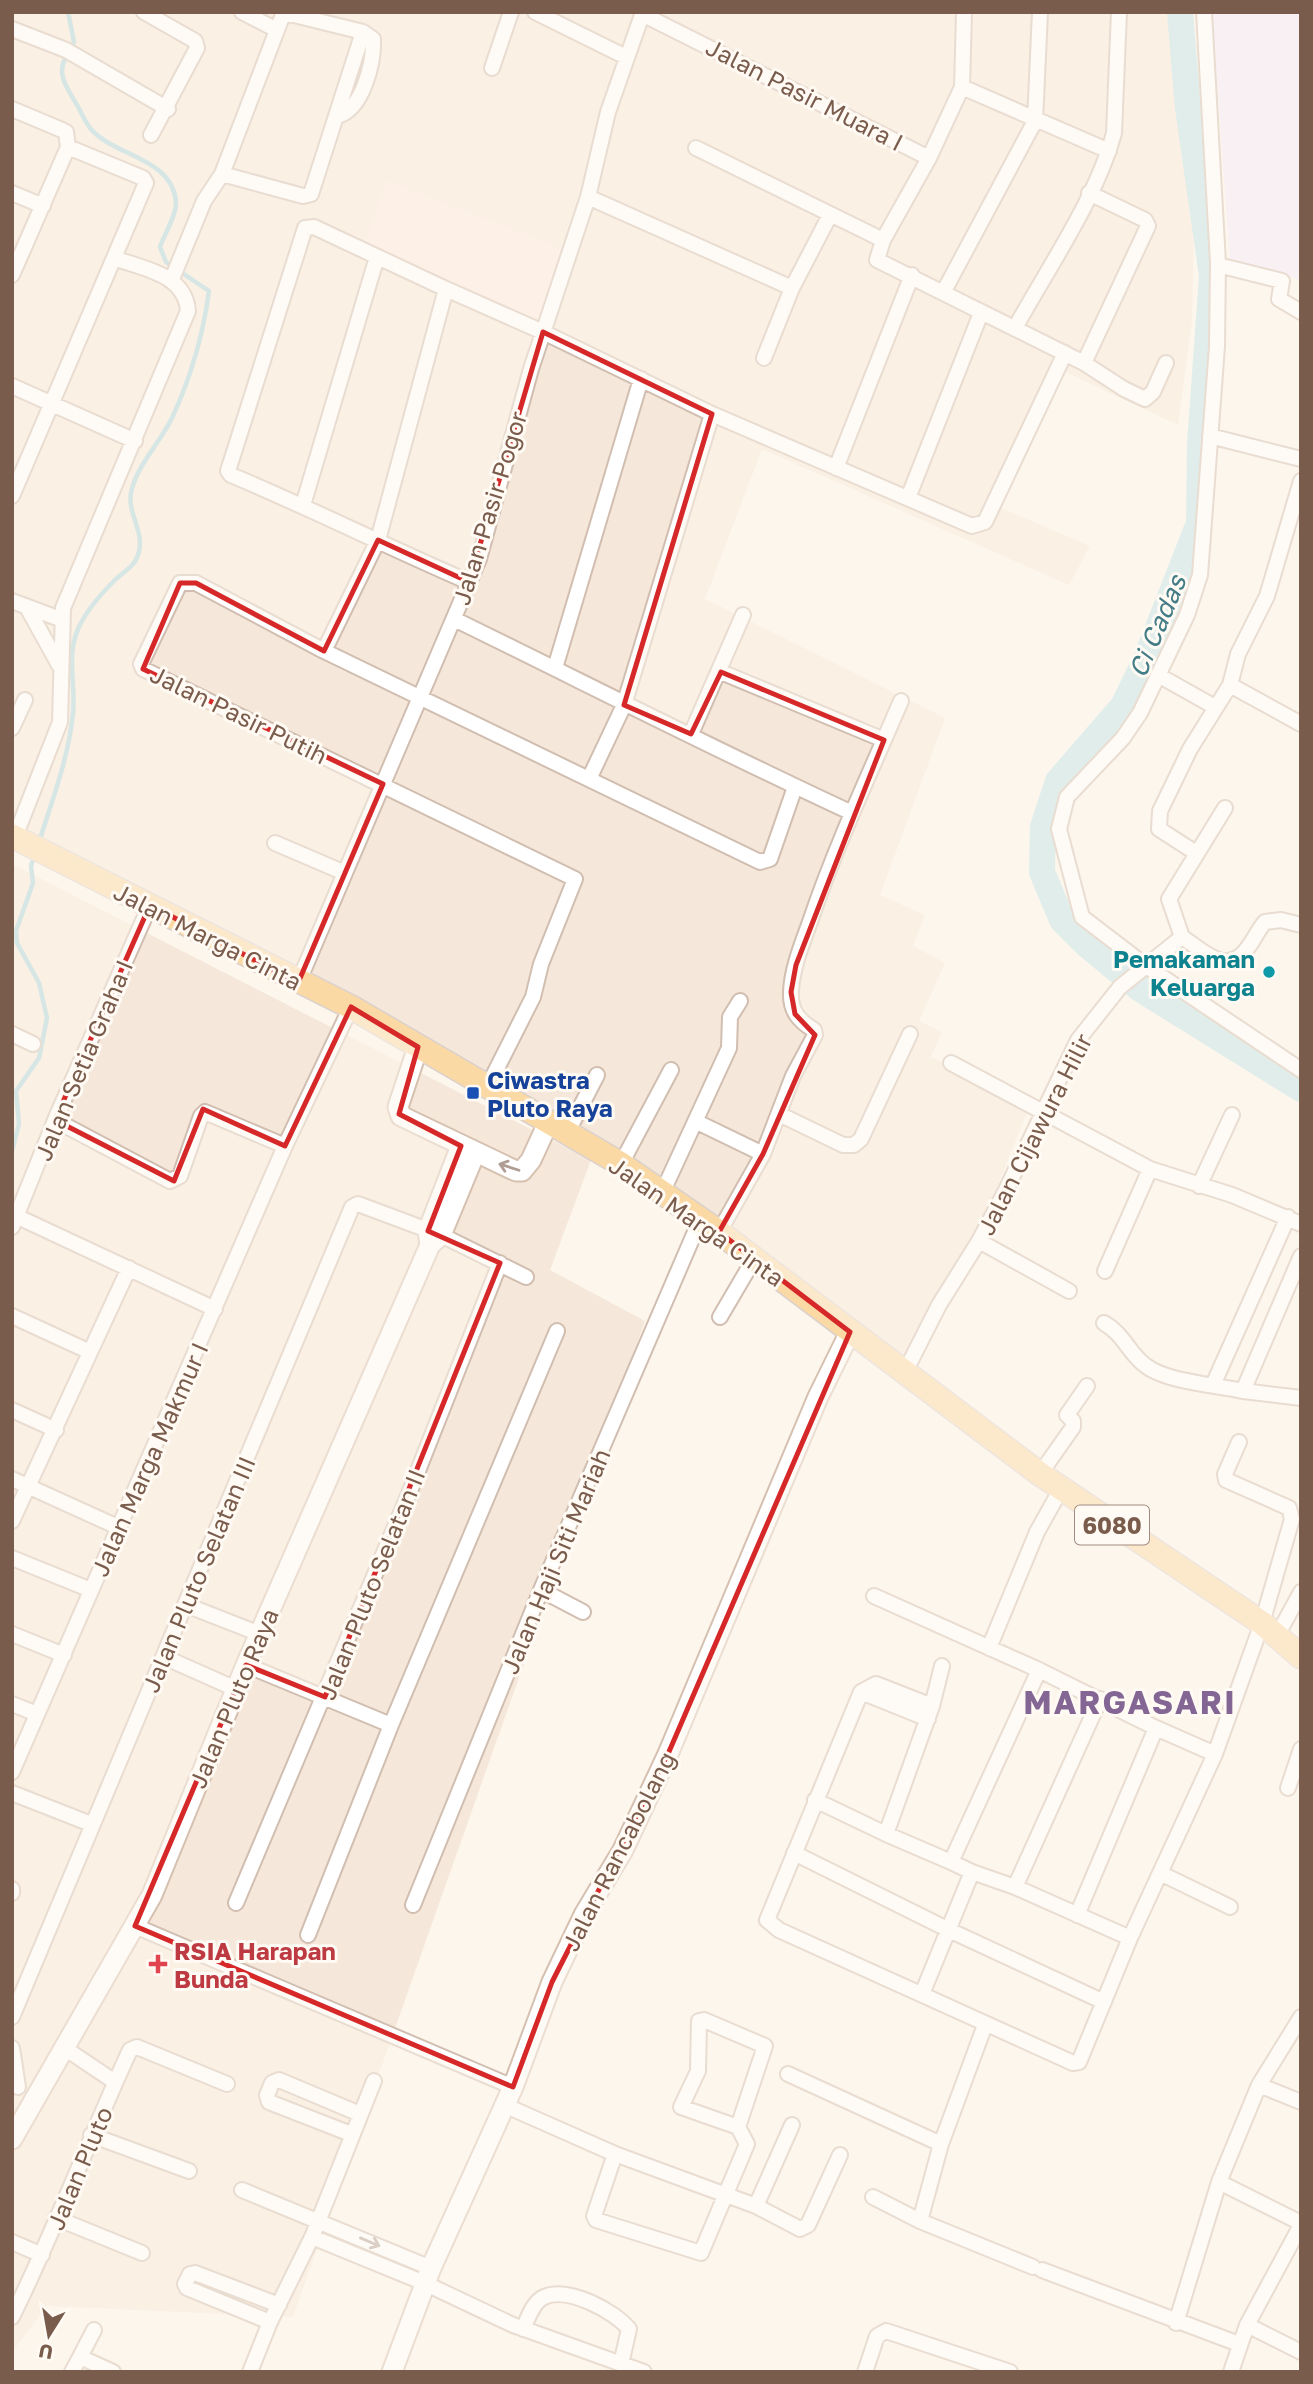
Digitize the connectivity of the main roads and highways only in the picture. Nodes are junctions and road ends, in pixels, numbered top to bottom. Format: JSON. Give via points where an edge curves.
{"nodes":[{"id":1,"x":25,"y":842,"type":"edge"},
{"id":2,"x":1301,"y":1657,"type":"edge"}],
"edges":[{"from":1,"to":2,"type":"main road","name":"Jalan Marga Cinta","number":"6080","via":[[351,1007],[621,1164],[710,1225],[1040,1475],[1270,1628]]}]}
